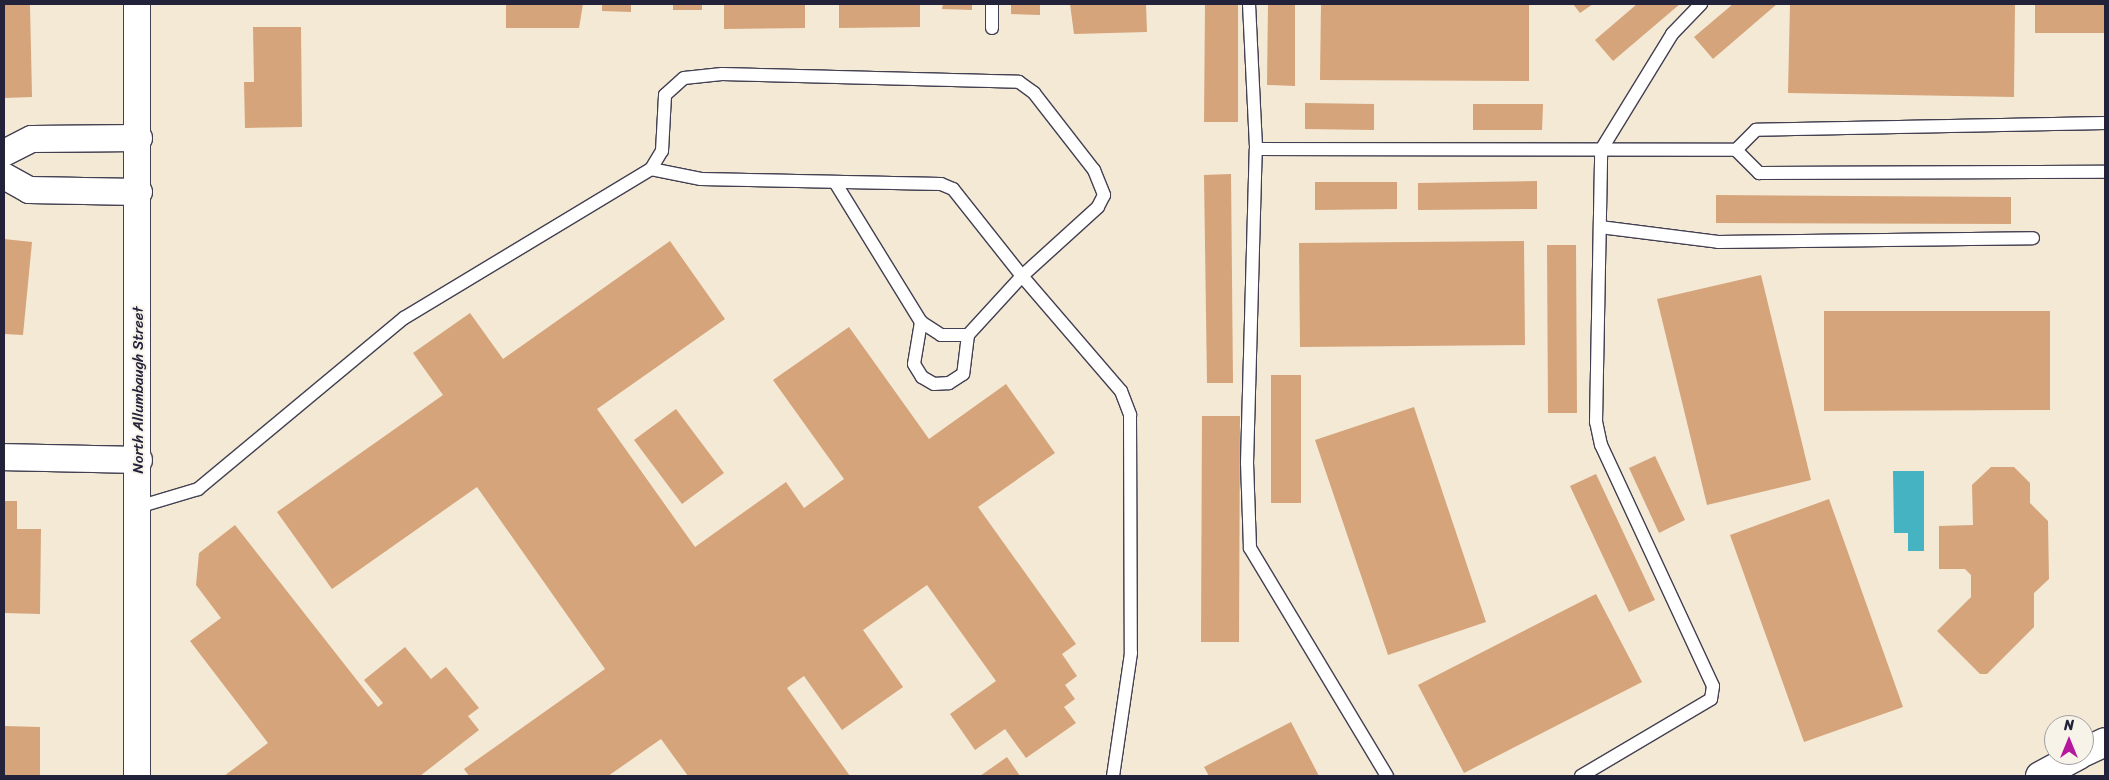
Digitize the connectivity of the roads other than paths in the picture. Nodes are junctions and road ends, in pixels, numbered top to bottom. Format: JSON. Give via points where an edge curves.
{"nodes":[{"id":1,"x":137,"y":4,"type":"edge"},
{"id":2,"x":992,"y":4,"type":"edge"},
{"id":3,"x":1249,"y":4,"type":"edge"},
{"id":4,"x":1701,"y":4,"type":"edge"},
{"id":5,"x":992,"y":28,"type":"dead end"},
{"id":6,"x":2105,"y":123,"type":"edge"},
{"id":7,"x":139,"y":138,"type":"junction"},
{"id":8,"x":1256,"y":149,"type":"junction"},
{"id":9,"x":1601,"y":150,"type":"junction"},
{"id":10,"x":1736,"y":150,"type":"junction"},
{"id":11,"x":4,"y":153,"type":"edge"},
{"id":12,"x":651,"y":169,"type":"junction"},
{"id":13,"x":2105,"y":172,"type":"edge"},
{"id":14,"x":4,"y":176,"type":"edge"},
{"id":15,"x":835,"y":182,"type":"junction"},
{"id":16,"x":139,"y":192,"type":"junction"},
{"id":17,"x":1600,"y":227,"type":"junction"},
{"id":18,"x":2033,"y":238,"type":"dead end"},
{"id":19,"x":1022,"y":276,"type":"junction"},
{"id":20,"x":921,"y":322,"type":"junction"},
{"id":21,"x":968,"y":335,"type":"junction"},
{"id":22,"x":4,"y":457,"type":"edge"},
{"id":23,"x":139,"y":460,"type":"junction"},
{"id":24,"x":138,"y":507,"type":"junction"},
{"id":25,"x":2060,"y":765,"type":"edge"},
{"id":26,"x":137,"y":776,"type":"edge"},
{"id":27,"x":1113,"y":776,"type":"edge"},
{"id":28,"x":1387,"y":776,"type":"edge"},
{"id":29,"x":1581,"y":776,"type":"edge"},
{"id":30,"x":2040,"y":776,"type":"edge"}],
"edges":[{"from":1,"to":7,"type":"street","name":"North Allumbaugh Street"},
{"from":2,"to":5,"type":"lane"},
{"from":3,"to":8,"type":"lane"},
{"from":4,"to":9,"type":"lane","via":[[1672,34]]},
{"from":6,"to":10,"type":"lane","via":[[1756,130]]},
{"from":7,"to":11,"type":"street","via":[[32,139]]},
{"from":7,"to":16,"type":"street","name":"North Allumbaugh Street"},
{"from":8,"to":9,"type":"lane"},
{"from":8,"to":28,"type":"lane","via":[[1247,463],[1250,548]]},
{"from":9,"to":10,"type":"lane"},
{"from":9,"to":17,"type":"lane"},
{"from":10,"to":13,"type":"lane","via":[[1759,173]]},
{"from":12,"to":15,"type":"lane","via":[[701,179]]},
{"from":12,"to":19,"type":"lane","via":[[662,151],[665,95],[684,78],[722,74],[1019,82],[1034,93],[1094,170],[1104,194],[1098,208]]},
{"from":12,"to":24,"type":"lane","via":[[404,318],[198,489]]},
{"from":14,"to":16,"type":"street","via":[[29,190]]},
{"from":15,"to":19,"type":"lane","via":[[941,184],[953,189]]},
{"from":15,"to":20,"type":"lane"},
{"from":16,"to":23,"type":"street","name":"North Allumbaugh Street"},
{"from":17,"to":18,"type":"lane","via":[[1718,242]]},
{"from":17,"to":29,"type":"lane","via":[[1596,422],[1601,445],[1713,686],[1711,699]]},
{"from":19,"to":21,"type":"lane"},
{"from":19,"to":27,"type":"lane","via":[[1120,390],[1130,415],[1131,653]]},
{"from":20,"to":21,"type":"lane","via":[[941,335]]},
{"from":20,"to":21,"type":"lane","via":[[914,364],[922,377],[934,384],[949,383],[963,374]]},
{"from":22,"to":23,"type":"street"},
{"from":23,"to":24,"type":"street","name":"North Allumbaugh Street"},
{"from":24,"to":26,"type":"street","name":"North Allumbaugh Street"},
{"from":25,"to":30,"type":"highway"}]}
